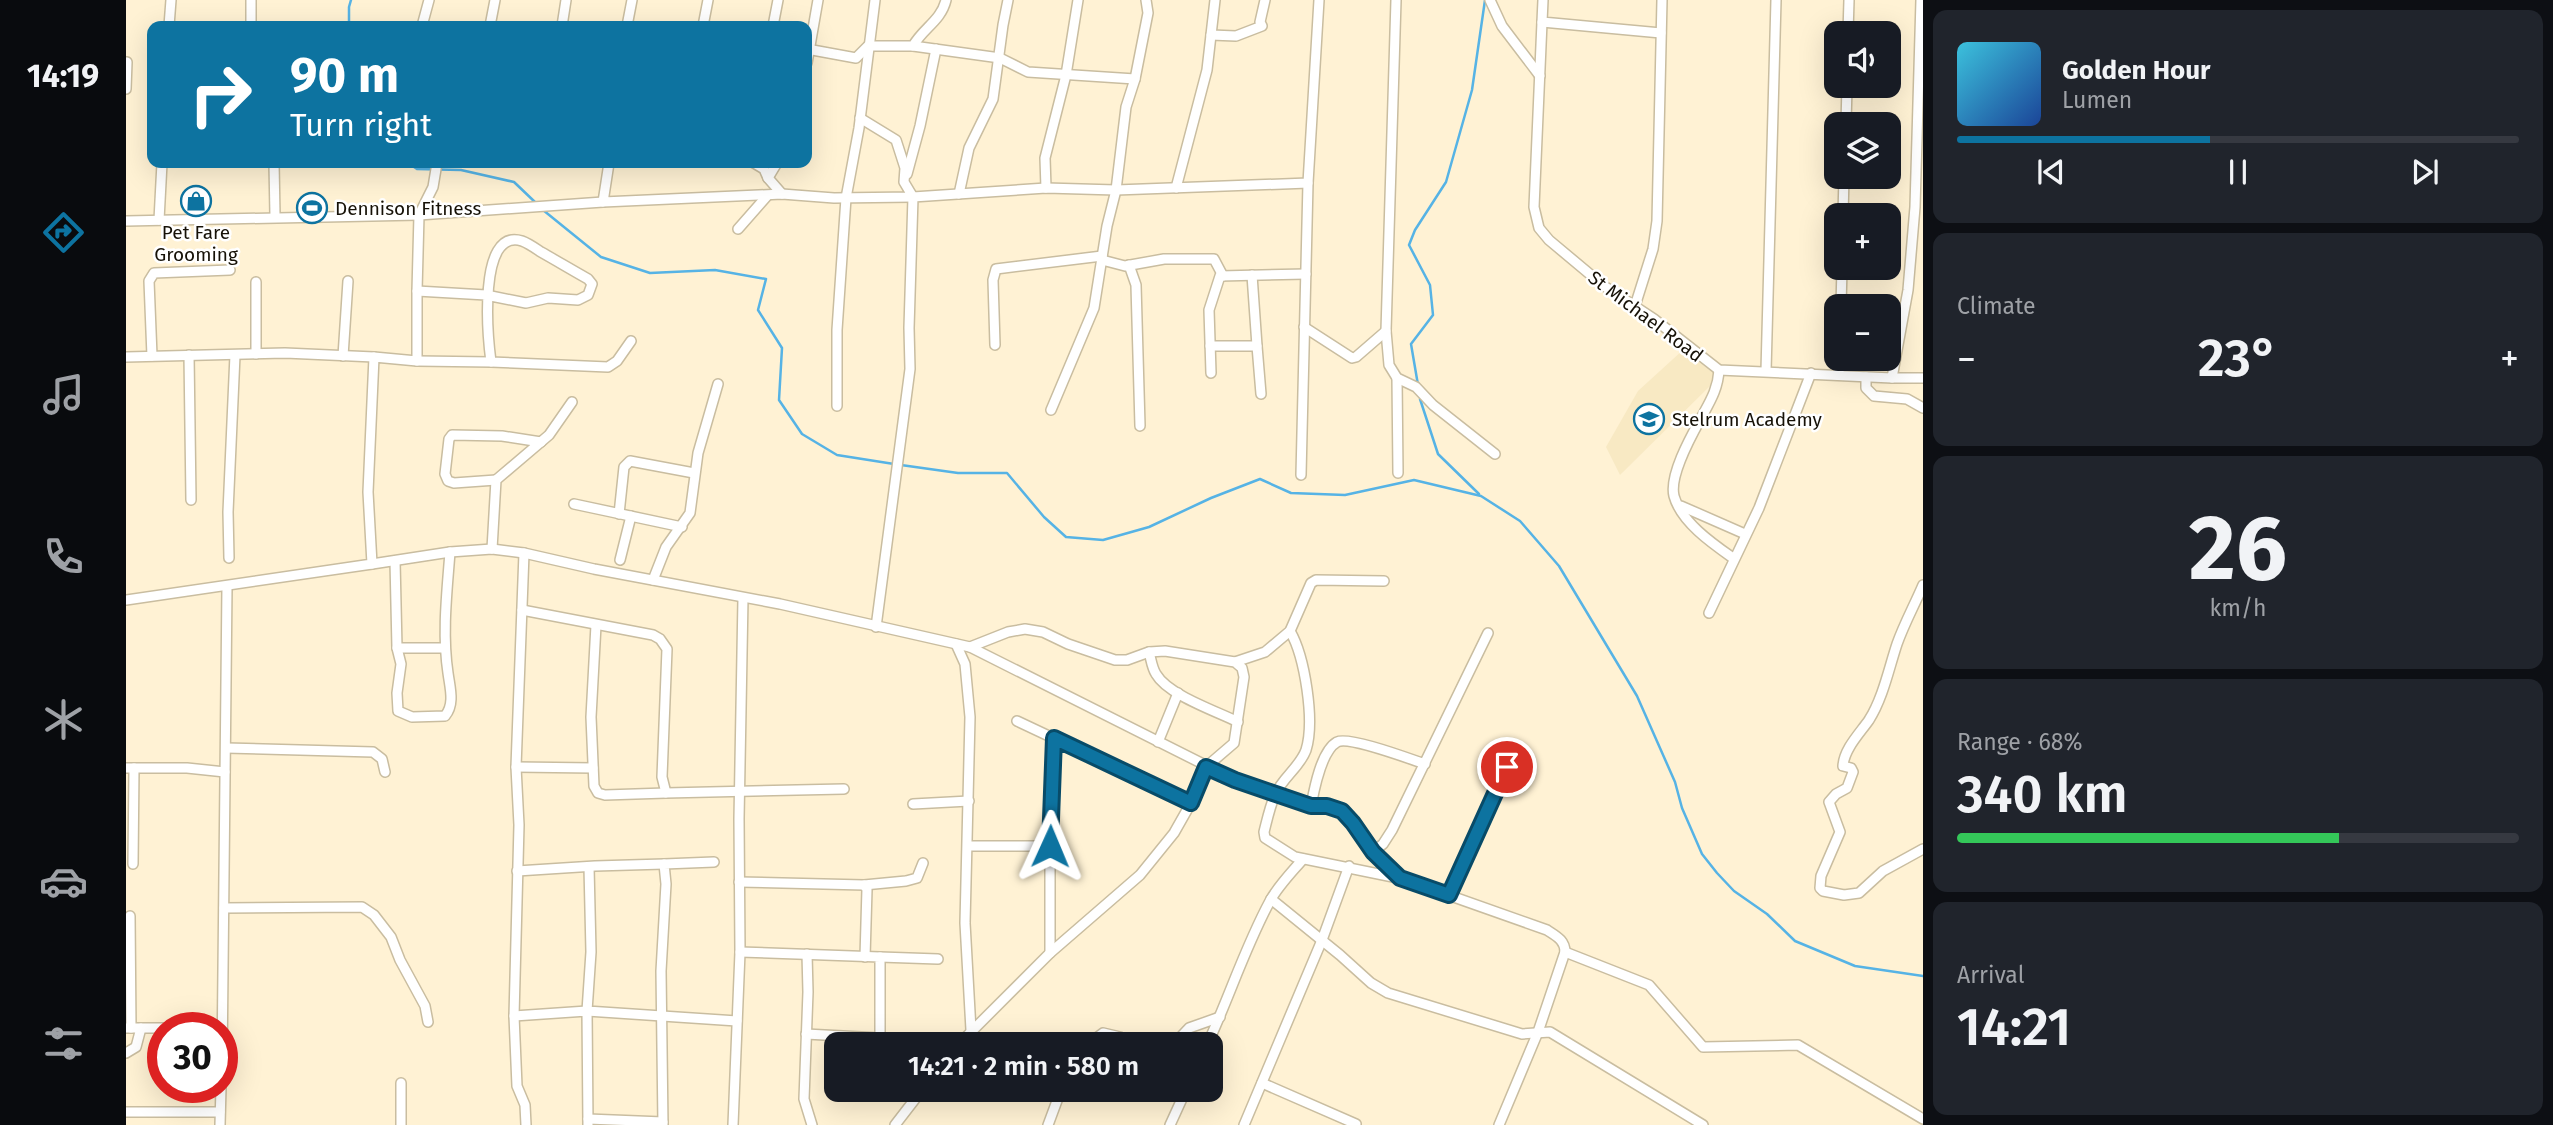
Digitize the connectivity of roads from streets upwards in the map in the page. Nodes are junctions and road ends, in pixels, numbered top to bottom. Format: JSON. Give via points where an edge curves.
{"nodes":[{"id":1,"x":171,"y":0,"type":"edge"},
{"id":2,"x":251,"y":0,"type":"edge"},
{"id":3,"x":429,"y":0,"type":"edge"},
{"id":4,"x":495,"y":0,"type":"edge"},
{"id":5,"x":566,"y":0,"type":"edge"},
{"id":6,"x":632,"y":0,"type":"edge"},
{"id":7,"x":708,"y":0,"type":"edge"},
{"id":8,"x":778,"y":0,"type":"edge"},
{"id":9,"x":875,"y":0,"type":"edge"},
{"id":10,"x":946,"y":0,"type":"edge"},
{"id":11,"x":1009,"y":0,"type":"edge"},
{"id":12,"x":1078,"y":0,"type":"edge"},
{"id":13,"x":1146,"y":0,"type":"edge"},
{"id":14,"x":1215,"y":0,"type":"edge"},
{"id":15,"x":1265,"y":0,"type":"edge"},
{"id":16,"x":1319,"y":0,"type":"edge"},
{"id":17,"x":1396,"y":0,"type":"edge"},
{"id":18,"x":1490,"y":0,"type":"edge"},
{"id":19,"x":1543,"y":0,"type":"edge"},
{"id":20,"x":1662,"y":0,"type":"edge"},
{"id":21,"x":1776,"y":0,"type":"edge"},
{"id":22,"x":1849,"y":0,"type":"edge"},
{"id":23,"x":1922,"y":0,"type":"edge"},
{"id":24,"x":815,"y":2,"type":"edge"},
{"id":25,"x":169,"y":21,"type":"edge"},
{"id":26,"x":251,"y":21,"type":"edge"},
{"id":27,"x":423,"y":21,"type":"edge"},
{"id":28,"x":491,"y":21,"type":"edge"},
{"id":29,"x":563,"y":21,"type":"edge"},
{"id":30,"x":628,"y":21,"type":"edge"},
{"id":31,"x":704,"y":21,"type":"edge"},
{"id":32,"x":774,"y":21,"type":"edge"},
{"id":33,"x":1848,"y":21,"type":"edge"},
{"id":34,"x":812,"y":22,"type":"edge"},
{"id":35,"x":1542,"y":22,"type":"junction"},
{"id":36,"x":1661,"y":33,"type":"junction"},
{"id":37,"x":1211,"y":35,"type":"junction"},
{"id":38,"x":868,"y":46,"type":"junction"},
{"id":39,"x":913,"y":46,"type":"junction"},
{"id":40,"x":936,"y":49,"type":"junction"},
{"id":41,"x":812,"y":50,"type":"edge"},
{"id":42,"x":1000,"y":58,"type":"junction"},
{"id":43,"x":127,"y":62,"type":"edge"},
{"id":44,"x":1066,"y":75,"type":"junction"},
{"id":45,"x":1539,"y":76,"type":"junction"},
{"id":46,"x":1135,"y":79,"type":"junction"},
{"id":47,"x":126,"y":87,"type":"edge"},
{"id":48,"x":860,"y":118,"type":"junction"},
{"id":49,"x":896,"y":141,"type":"junction"},
{"id":50,"x":916,"y":141,"type":"junction"},
{"id":51,"x":162,"y":168,"type":"edge"},
{"id":52,"x":274,"y":168,"type":"edge"},
{"id":53,"x":436,"y":168,"type":"edge"},
{"id":54,"x":608,"y":168,"type":"edge"},
{"id":55,"x":762,"y":168,"type":"edge"},
{"id":56,"x":774,"y":168,"type":"edge"},
{"id":57,"x":768,"y":178,"type":"junction"},
{"id":58,"x":904,"y":183,"type":"junction"},
{"id":59,"x":1308,"y":183,"type":"junction"},
{"id":60,"x":1046,"y":188,"type":"junction"},
{"id":61,"x":1176,"y":188,"type":"junction"},
{"id":62,"x":1116,"y":190,"type":"junction"},
{"id":63,"x":782,"y":194,"type":"junction"},
{"id":64,"x":959,"y":194,"type":"junction"},
{"id":65,"x":766,"y":196,"type":"junction"},
{"id":66,"x":913,"y":197,"type":"junction"},
{"id":67,"x":846,"y":198,"type":"junction"},
{"id":68,"x":603,"y":202,"type":"junction"},
{"id":69,"x":419,"y":215,"type":"junction"},
{"id":70,"x":275,"y":216,"type":"junction"},
{"id":71,"x":159,"y":220,"type":"junction"},
{"id":72,"x":126,"y":221,"type":"edge"},
{"id":73,"x":738,"y":229,"type":"dead end"},
{"id":74,"x":1102,"y":258,"type":"junction"},
{"id":75,"x":1129,"y":265,"type":"junction"},
{"id":76,"x":230,"y":270,"type":"dead end"},
{"id":77,"x":1306,"y":274,"type":"junction"},
{"id":78,"x":1252,"y":275,"type":"junction"},
{"id":79,"x":1223,"y":276,"type":"junction"},
{"id":80,"x":348,"y":281,"type":"dead end"},
{"id":81,"x":256,"y":282,"type":"dead end"},
{"id":82,"x":416,"y":291,"type":"junction"},
{"id":83,"x":486,"y":295,"type":"junction"},
{"id":84,"x":1635,"y":306,"type":"junction"},
{"id":85,"x":1304,"y":327,"type":"junction"},
{"id":86,"x":1386,"y":331,"type":"junction"},
{"id":87,"x":631,"y":341,"type":"dead end"},
{"id":88,"x":995,"y":345,"type":"dead end"},
{"id":89,"x":1210,"y":346,"type":"junction"},
{"id":90,"x":1257,"y":346,"type":"junction"},
{"id":91,"x":256,"y":354,"type":"junction"},
{"id":92,"x":189,"y":355,"type":"junction"},
{"id":93,"x":235,"y":355,"type":"junction"},
{"id":94,"x":126,"y":356,"type":"edge"},
{"id":95,"x":152,"y":356,"type":"junction"},
{"id":96,"x":343,"y":356,"type":"junction"},
{"id":97,"x":374,"y":357,"type":"junction"},
{"id":98,"x":417,"y":361,"type":"junction"},
{"id":99,"x":491,"y":362,"type":"junction"},
{"id":100,"x":1719,"y":370,"type":"junction"},
{"id":101,"x":1766,"y":371,"type":"junction"},
{"id":102,"x":1839,"y":371,"type":"edge"},
{"id":103,"x":1210,"y":373,"type":"dead end"},
{"id":104,"x":1811,"y":373,"type":"junction"},
{"id":105,"x":1839,"y":375,"type":"junction"},
{"id":106,"x":1866,"y":377,"type":"junction"},
{"id":107,"x":1892,"y":378,"type":"junction"},
{"id":108,"x":1397,"y":379,"type":"junction"},
{"id":109,"x":1923,"y":379,"type":"edge"},
{"id":110,"x":718,"y":384,"type":"dead end"},
{"id":111,"x":1261,"y":394,"type":"dead end"},
{"id":112,"x":572,"y":402,"type":"dead end"},
{"id":113,"x":836,"y":406,"type":"dead end"},
{"id":114,"x":1923,"y":408,"type":"edge"},
{"id":115,"x":1051,"y":410,"type":"dead end"},
{"id":116,"x":1140,"y":426,"type":"dead end"},
{"id":117,"x":541,"y":442,"type":"junction"},
{"id":118,"x":1495,"y":454,"type":"dead end"},
{"id":119,"x":694,"y":473,"type":"junction"},
{"id":120,"x":1398,"y":473,"type":"dead end"},
{"id":121,"x":1301,"y":475,"type":"dead end"},
{"id":122,"x":496,"y":480,"type":"junction"},
{"id":123,"x":191,"y":500,"type":"dead end"},
{"id":124,"x":574,"y":504,"type":"dead end"},
{"id":125,"x":1679,"y":506,"type":"junction"},
{"id":126,"x":619,"y":514,"type":"junction"},
{"id":127,"x":631,"y":516,"type":"junction"},
{"id":128,"x":682,"y":527,"type":"junction"},
{"id":129,"x":1745,"y":534,"type":"junction"},
{"id":130,"x":492,"y":549,"type":"junction"},
{"id":131,"x":450,"y":552,"type":"junction"},
{"id":132,"x":524,"y":553,"type":"junction"},
{"id":133,"x":229,"y":558,"type":"dead end"},
{"id":134,"x":1733,"y":558,"type":"junction"},
{"id":135,"x":620,"y":560,"type":"dead end"},
{"id":136,"x":395,"y":561,"type":"junction"},
{"id":137,"x":372,"y":564,"type":"junction"},
{"id":138,"x":653,"y":580,"type":"junction"},
{"id":139,"x":1384,"y":581,"type":"dead end"},
{"id":140,"x":1923,"y":584,"type":"edge"},
{"id":141,"x":226,"y":586,"type":"junction"},
{"id":142,"x":743,"y":598,"type":"junction"},
{"id":143,"x":126,"y":600,"type":"edge"},
{"id":144,"x":522,"y":610,"type":"junction"},
{"id":145,"x":1709,"y":613,"type":"dead end"},
{"id":146,"x":596,"y":625,"type":"junction"},
{"id":147,"x":876,"y":626,"type":"junction"},
{"id":148,"x":1290,"y":631,"type":"junction"},
{"id":149,"x":1488,"y":633,"type":"dead end"},
{"id":150,"x":956,"y":644,"type":"junction"},
{"id":151,"x":970,"y":647,"type":"junction"},
{"id":152,"x":397,"y":648,"type":"junction"},
{"id":153,"x":445,"y":648,"type":"junction"},
{"id":154,"x":1149,"y":652,"type":"junction"},
{"id":155,"x":1235,"y":662,"type":"junction"},
{"id":156,"x":1178,"y":693,"type":"junction"},
{"id":157,"x":1017,"y":721,"type":"dead end"},
{"id":158,"x":1238,"y":722,"type":"junction"},
{"id":159,"x":1054,"y":738,"type":"junction"},
{"id":160,"x":1158,"y":741,"type":"junction"},
{"id":161,"x":226,"y":748,"type":"junction"},
{"id":162,"x":1425,"y":764,"type":"junction"},
{"id":163,"x":516,"y":767,"type":"junction"},
{"id":164,"x":1206,"y":767,"type":"junction"},
{"id":165,"x":1507,"y":767,"type":"dead end"},
{"id":166,"x":130,"y":768,"type":"edge"},
{"id":167,"x":593,"y":768,"type":"junction"},
{"id":168,"x":225,"y":772,"type":"junction"},
{"id":169,"x":384,"y":772,"type":"dead end"},
{"id":170,"x":844,"y":789,"type":"dead end"},
{"id":171,"x":740,"y":792,"type":"junction"},
{"id":172,"x":666,"y":793,"type":"junction"},
{"id":173,"x":1275,"y":793,"type":"junction"},
{"id":174,"x":969,"y":801,"type":"junction"},
{"id":175,"x":1191,"y":803,"type":"junction"},
{"id":176,"x":913,"y":804,"type":"dead end"},
{"id":177,"x":1311,"y":806,"type":"junction"},
{"id":178,"x":969,"y":846,"type":"junction"},
{"id":179,"x":1050,"y":846,"type":"junction"},
{"id":180,"x":1923,"y":849,"type":"edge"},
{"id":181,"x":1373,"y":852,"type":"junction"},
{"id":182,"x":1303,"y":859,"type":"junction"},
{"id":183,"x":714,"y":862,"type":"dead end"},
{"id":184,"x":923,"y":863,"type":"dead end"},
{"id":185,"x":133,"y":864,"type":"dead end"},
{"id":186,"x":664,"y":864,"type":"junction"},
{"id":187,"x":1349,"y":866,"type":"junction"},
{"id":188,"x":589,"y":867,"type":"junction"},
{"id":189,"x":517,"y":871,"type":"junction"},
{"id":190,"x":1400,"y":878,"type":"junction"},
{"id":191,"x":738,"y":882,"type":"junction"},
{"id":192,"x":864,"y":884,"type":"junction"},
{"id":193,"x":1449,"y":895,"type":"junction"},
{"id":194,"x":1270,"y":899,"type":"junction"},
{"id":195,"x":224,"y":908,"type":"junction"},
{"id":196,"x":130,"y":916,"type":"dead end"},
{"id":197,"x":1322,"y":940,"type":"junction"},
{"id":198,"x":740,"y":952,"type":"junction"},
{"id":199,"x":1565,"y":952,"type":"junction"},
{"id":200,"x":1050,"y":953,"type":"junction"},
{"id":201,"x":807,"y":954,"type":"junction"},
{"id":202,"x":865,"y":957,"type":"junction"},
{"id":203,"x":880,"y":957,"type":"junction"},
{"id":204,"x":938,"y":959,"type":"dead end"},
{"id":205,"x":587,"y":1011,"type":"junction"},
{"id":206,"x":223,"y":1012,"type":"edge"},
{"id":207,"x":662,"y":1015,"type":"junction"},
{"id":208,"x":514,"y":1016,"type":"junction"},
{"id":209,"x":1220,"y":1017,"type":"junction"},
{"id":210,"x":737,"y":1021,"type":"junction"},
{"id":211,"x":428,"y":1022,"type":"dead end"},
{"id":212,"x":133,"y":1028,"type":"edge"},
{"id":213,"x":971,"y":1030,"type":"joint"},
{"id":214,"x":1185,"y":1032,"type":"edge"},
{"id":215,"x":1213,"y":1032,"type":"edge"},
{"id":216,"x":1538,"y":1032,"type":"junction"},
{"id":217,"x":806,"y":1034,"type":"junction"},
{"id":218,"x":126,"y":1053,"type":"edge"},
{"id":219,"x":401,"y":1083,"type":"dead end"},
{"id":220,"x":1262,"y":1083,"type":"junction"},
{"id":221,"x":913,"y":1102,"type":"edge"},
{"id":222,"x":1057,"y":1102,"type":"edge"},
{"id":223,"x":1181,"y":1102,"type":"edge"},
{"id":224,"x":220,"y":1103,"type":"edge"},
{"id":225,"x":126,"y":1112,"type":"edge"},
{"id":226,"x":220,"y":1112,"type":"junction"},
{"id":227,"x":1923,"y":1119,"type":"edge"},
{"id":228,"x":588,"y":1122,"type":"edge"},
{"id":229,"x":663,"y":1124,"type":"edge"},
{"id":230,"x":1356,"y":1124,"type":"edge"},
{"id":231,"x":1698,"y":1124,"type":"edge"},
{"id":232,"x":220,"y":1125,"type":"edge"},
{"id":233,"x":401,"y":1125,"type":"edge"},
{"id":234,"x":526,"y":1125,"type":"edge"},
{"id":235,"x":733,"y":1125,"type":"edge"},
{"id":236,"x":812,"y":1125,"type":"edge"},
{"id":237,"x":895,"y":1125,"type":"edge"},
{"id":238,"x":1048,"y":1125,"type":"edge"},
{"id":239,"x":1170,"y":1125,"type":"edge"},
{"id":240,"x":1244,"y":1125,"type":"edge"},
{"id":241,"x":1499,"y":1125,"type":"edge"}],
"edges":[{"from":1,"to":25,"type":"street"},
{"from":2,"to":26,"type":"street"},
{"from":3,"to":27,"type":"street"},
{"from":4,"to":28,"type":"street"},
{"from":5,"to":29,"type":"street"},
{"from":6,"to":30,"type":"street"},
{"from":7,"to":31,"type":"street"},
{"from":8,"to":32,"type":"street"},
{"from":9,"to":38,"type":"street"},
{"from":10,"to":39,"type":"street","via":[[939,19]]},
{"from":11,"to":42,"type":"street"},
{"from":12,"to":44,"type":"street"},
{"from":13,"to":46,"type":"street","via":[[1148,13]]},
{"from":14,"to":37,"type":"street"},
{"from":15,"to":37,"type":"street","via":[[1262,26],[1236,36]]},
{"from":16,"to":59,"type":"street"},
{"from":17,"to":86,"type":"street"},
{"from":18,"to":45,"type":"street","via":[[1502,26]]},
{"from":19,"to":35,"type":"street","name":"St Michael Road"},
{"from":20,"to":36,"type":"street"},
{"from":21,"to":101,"type":"street"},
{"from":22,"to":33,"type":"street"},
{"from":23,"to":107,"type":"street","via":[[1915,207],[1908,290]]},
{"from":24,"to":34,"type":"street"},
{"from":35,"to":36,"type":"street"},
{"from":35,"to":45,"type":"street","name":"St Michael Road"},
{"from":36,"to":84,"type":"street","via":[[1657,221]]},
{"from":37,"to":61,"type":"street","via":[[1207,70]]},
{"from":38,"to":39,"type":"street"},
{"from":38,"to":41,"type":"street","via":[[856,58]]},
{"from":38,"to":48,"type":"street"},
{"from":39,"to":40,"type":"street"},
{"from":40,"to":42,"type":"street"},
{"from":40,"to":50,"type":"street"},
{"from":42,"to":44,"type":"street","via":[[1028,72]]},
{"from":42,"to":64,"type":"street","via":[[993,99],[970,148]]},
{"from":43,"to":47,"type":"street"},
{"from":44,"to":46,"type":"street"},
{"from":44,"to":60,"type":"street","via":[[1045,158]]},
{"from":45,"to":84,"type":"street","name":"St Michael Road","via":[[1534,206],[1539,228],[1572,261]]},
{"from":46,"to":62,"type":"street","via":[[1126,107]]},
{"from":48,"to":49,"type":"street"},
{"from":48,"to":67,"type":"street"},
{"from":49,"to":50,"type":"street"},
{"from":49,"to":58,"type":"street","via":[[905,168]]},
{"from":50,"to":58,"type":"street"},
{"from":51,"to":71,"type":"street"},
{"from":52,"to":70,"type":"street"},
{"from":53,"to":69,"type":"street","via":[[433,187]]},
{"from":54,"to":68,"type":"street"},
{"from":55,"to":57,"type":"street"},
{"from":56,"to":57,"type":"street"},
{"from":57,"to":63,"type":"street"},
{"from":58,"to":66,"type":"street"},
{"from":59,"to":61,"type":"street"},
{"from":59,"to":77,"type":"street"},
{"from":60,"to":62,"type":"street"},
{"from":60,"to":64,"type":"street"},
{"from":61,"to":62,"type":"street"},
{"from":62,"to":74,"type":"street"},
{"from":63,"to":65,"type":"street"},
{"from":63,"to":67,"type":"street"},
{"from":64,"to":66,"type":"street"},
{"from":65,"to":68,"type":"street"},
{"from":65,"to":73,"type":"street"},
{"from":66,"to":67,"type":"street"},
{"from":66,"to":147,"type":"street","via":[[910,369]]},
{"from":67,"to":113,"type":"street"},
{"from":68,"to":69,"type":"street"},
{"from":69,"to":70,"type":"street"},
{"from":69,"to":82,"type":"street"},
{"from":70,"to":71,"type":"street"},
{"from":71,"to":72,"type":"street"},
{"from":74,"to":75,"type":"street"},
{"from":74,"to":88,"type":"street","via":[[996,269]]},
{"from":74,"to":115,"type":"street","via":[[1094,308]]},
{"from":75,"to":79,"type":"street","via":[[1164,259],[1214,259]]},
{"from":75,"to":116,"type":"street","via":[[1136,285]]},
{"from":76,"to":95,"type":"street","via":[[154,273],[149,281]]},
{"from":77,"to":78,"type":"street"},
{"from":77,"to":85,"type":"street"},
{"from":78,"to":79,"type":"street"},
{"from":78,"to":90,"type":"street"},
{"from":79,"to":89,"type":"street","via":[[1217,281],[1209,310]]},
{"from":80,"to":96,"type":"street"},
{"from":81,"to":91,"type":"street"},
{"from":82,"to":83,"type":"street"},
{"from":82,"to":98,"type":"street"},
{"from":83,"to":83,"type":"street","via":[[496,251],[521,240],[592,284],[588,295],[578,299],[526,303]]},
{"from":83,"to":99,"type":"street"},
{"from":84,"to":100,"type":"street","name":"St Michael Road"},
{"from":85,"to":86,"type":"street","via":[[1352,358]]},
{"from":85,"to":121,"type":"street"},
{"from":86,"to":108,"type":"street","via":[[1389,366]]},
{"from":87,"to":99,"type":"street","via":[[608,367]]},
{"from":89,"to":90,"type":"street"},
{"from":89,"to":103,"type":"street"},
{"from":90,"to":111,"type":"street"},
{"from":91,"to":93,"type":"street"},
{"from":91,"to":96,"type":"street"},
{"from":92,"to":93,"type":"street"},
{"from":92,"to":95,"type":"street"},
{"from":92,"to":123,"type":"street"},
{"from":93,"to":133,"type":"street"},
{"from":94,"to":95,"type":"street"},
{"from":96,"to":97,"type":"street"},
{"from":97,"to":98,"type":"street"},
{"from":97,"to":137,"type":"street","via":[[368,492]]},
{"from":98,"to":99,"type":"street"},
{"from":100,"to":101,"type":"street","name":"St Michael Road"},
{"from":100,"to":125,"type":"street","via":[[1715,393],[1684,453],[1674,484]]},
{"from":101,"to":104,"type":"street","name":"St Michael Road"},
{"from":102,"to":105,"type":"street"},
{"from":104,"to":105,"type":"street","name":"St Michael Road"},
{"from":104,"to":129,"type":"street"},
{"from":105,"to":106,"type":"street","name":"St Michael Road"},
{"from":106,"to":107,"type":"street","name":"St Michael Road"},
{"from":106,"to":114,"type":"street","via":[[1866,388],[1874,396],[1907,399]]},
{"from":107,"to":109,"type":"street","name":"St Michael Road"},
{"from":108,"to":118,"type":"street","via":[[1416,387]]},
{"from":108,"to":120,"type":"street"},
{"from":110,"to":119,"type":"street"},
{"from":112,"to":117,"type":"street"},
{"from":117,"to":122,"type":"street"},
{"from":117,"to":122,"type":"street","via":[[452,435],[445,474],[448,481]]},
{"from":119,"to":126,"type":"street","via":[[630,461],[624,467]]},
{"from":119,"to":128,"type":"street","via":[[690,513]]},
{"from":122,"to":130,"type":"street"},
{"from":124,"to":126,"type":"street"},
{"from":125,"to":129,"type":"street"},
{"from":125,"to":134,"type":"street","via":[[1693,526]]},
{"from":126,"to":127,"type":"street"},
{"from":127,"to":128,"type":"street"},
{"from":127,"to":135,"type":"street"},
{"from":128,"to":138,"type":"street","via":[[666,547]]},
{"from":129,"to":134,"type":"street"},
{"from":130,"to":131,"type":"street"},
{"from":130,"to":132,"type":"street"},
{"from":131,"to":136,"type":"street"},
{"from":131,"to":153,"type":"street"},
{"from":132,"to":138,"type":"street"},
{"from":132,"to":144,"type":"street"},
{"from":134,"to":145,"type":"street"},
{"from":136,"to":137,"type":"street"},
{"from":136,"to":152,"type":"street"},
{"from":137,"to":141,"type":"street"},
{"from":138,"to":142,"type":"street"},
{"from":139,"to":148,"type":"street","via":[[1316,580]]},
{"from":140,"to":180,"type":"street","via":[[1869,719],[1844,758],[1843,765],[1853,772],[1847,788],[1829,802],[1840,832],[1820,888],[1859,894],[1883,871]]},
{"from":141,"to":143,"type":"street"},
{"from":141,"to":161,"type":"street"},
{"from":142,"to":147,"type":"street"},
{"from":142,"to":171,"type":"street"},
{"from":144,"to":146,"type":"street"},
{"from":144,"to":163,"type":"street"},
{"from":146,"to":167,"type":"street"},
{"from":146,"to":172,"type":"street","via":[[653,635],[667,649],[662,777]]},
{"from":147,"to":150,"type":"street"},
{"from":148,"to":155,"type":"street","via":[[1265,652]]},
{"from":148,"to":173,"type":"street","via":[[1304,667],[1308,739],[1296,767]]},
{"from":149,"to":162,"type":"street"},
{"from":150,"to":151,"type":"street"},
{"from":150,"to":174,"type":"street","via":[[968,687]]},
{"from":151,"to":154,"type":"street","via":[[1025,629],[1106,659],[1127,660]]},
{"from":151,"to":160,"type":"street"},
{"from":152,"to":153,"type":"street"},
{"from":152,"to":153,"type":"street","via":[[401,664],[398,711],[421,717],[444,716],[450,707]]},
{"from":154,"to":155,"type":"street"},
{"from":154,"to":156,"type":"street","via":[[1156,674]]},
{"from":155,"to":158,"type":"street","via":[[1244,677]]},
{"from":156,"to":158,"type":"street"},
{"from":156,"to":160,"type":"street"},
{"from":157,"to":159,"type":"street"},
{"from":158,"to":164,"type":"street","via":[[1234,743]]},
{"from":159,"to":175,"type":"street"},
{"from":159,"to":179,"type":"street"},
{"from":160,"to":164,"type":"street"},
{"from":161,"to":168,"type":"street"},
{"from":161,"to":169,"type":"street","via":[[373,752],[382,759]]},
{"from":162,"to":177,"type":"street","via":[[1365,745],[1335,743],[1323,762]]},
{"from":162,"to":181,"type":"street","via":[[1383,844]]},
{"from":163,"to":167,"type":"street"},
{"from":163,"to":189,"type":"street"},
{"from":164,"to":173,"type":"street"},
{"from":164,"to":175,"type":"street"},
{"from":165,"to":193,"type":"street"},
{"from":166,"to":168,"type":"street"},
{"from":166,"to":185,"type":"street"},
{"from":167,"to":172,"type":"street","via":[[598,793]]},
{"from":168,"to":195,"type":"street"},
{"from":170,"to":171,"type":"street"},
{"from":171,"to":172,"type":"street"},
{"from":171,"to":191,"type":"street"},
{"from":173,"to":177,"type":"street"},
{"from":173,"to":182,"type":"street","via":[[1265,838]]},
{"from":174,"to":176,"type":"street"},
{"from":174,"to":178,"type":"street"},
{"from":175,"to":200,"type":"street","via":[[1140,875]]},
{"from":177,"to":181,"type":"street","via":[[1342,811]]},
{"from":178,"to":179,"type":"street"},
{"from":178,"to":213,"type":"street","via":[[965,923]]},
{"from":179,"to":200,"type":"street"},
{"from":181,"to":190,"type":"street"},
{"from":182,"to":187,"type":"street"},
{"from":182,"to":194,"type":"street"},
{"from":183,"to":186,"type":"street"},
{"from":184,"to":192,"type":"street","via":[[917,878]]},
{"from":186,"to":188,"type":"street"},
{"from":186,"to":207,"type":"street"},
{"from":187,"to":190,"type":"street"},
{"from":187,"to":197,"type":"street"},
{"from":188,"to":189,"type":"street"},
{"from":188,"to":205,"type":"street"},
{"from":189,"to":208,"type":"street"},
{"from":190,"to":193,"type":"street"},
{"from":191,"to":192,"type":"street"},
{"from":191,"to":198,"type":"street"},
{"from":192,"to":202,"type":"street"},
{"from":193,"to":199,"type":"street","via":[[1547,930],[1562,940]]},
{"from":194,"to":197,"type":"street"},
{"from":194,"to":209,"type":"street"},
{"from":195,"to":206,"type":"street"},
{"from":195,"to":211,"type":"street","via":[[362,907],[391,937],[425,1006]]},
{"from":196,"to":212,"type":"street"},
{"from":197,"to":216,"type":"street","via":[[1388,993],[1522,1034]]},
{"from":197,"to":220,"type":"street"},
{"from":198,"to":201,"type":"street"},
{"from":198,"to":210,"type":"street"},
{"from":199,"to":216,"type":"street"},
{"from":199,"to":227,"type":"street","via":[[1649,985],[1703,1047],[1798,1045]]},
{"from":200,"to":213,"type":"street"},
{"from":201,"to":202,"type":"street"},
{"from":201,"to":217,"type":"street"},
{"from":202,"to":203,"type":"street"},
{"from":203,"to":204,"type":"street"},
{"from":203,"to":217,"type":"street","via":[[880,1038]]},
{"from":205,"to":207,"type":"street"},
{"from":205,"to":208,"type":"street"},
{"from":205,"to":228,"type":"street"},
{"from":207,"to":210,"type":"street"},
{"from":207,"to":229,"type":"street"},
{"from":208,"to":234,"type":"street","via":[[517,1086],[525,1105]]},
{"from":209,"to":214,"type":"street"},
{"from":209,"to":215,"type":"street"},
{"from":210,"to":235,"type":"street"},
{"from":212,"to":218,"type":"street","via":[[136,1047]]},
{"from":216,"to":231,"type":"street","via":[[1560,1037]]},
{"from":216,"to":241,"type":"street"},
{"from":217,"to":236,"type":"street","via":[[804,1100]]},
{"from":219,"to":233,"type":"street"},
{"from":220,"to":230,"type":"street"},
{"from":220,"to":240,"type":"street"},
{"from":221,"to":237,"type":"street"},
{"from":222,"to":238,"type":"street"},
{"from":223,"to":239,"type":"street"},
{"from":224,"to":226,"type":"street"},
{"from":225,"to":226,"type":"street"},
{"from":226,"to":232,"type":"street"},
{"from":228,"to":229,"type":"street"}]}
